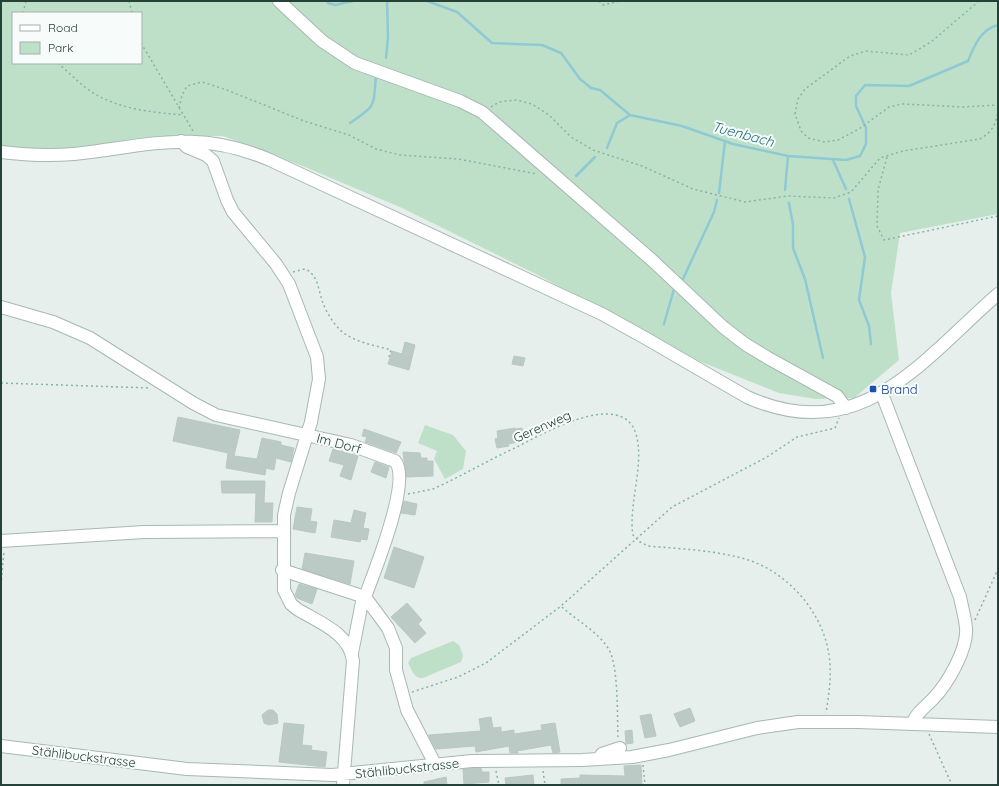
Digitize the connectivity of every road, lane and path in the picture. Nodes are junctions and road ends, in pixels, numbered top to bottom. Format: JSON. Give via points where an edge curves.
{"nodes":[{"id":1,"x":26,"y":1,"type":"edge"},
{"id":2,"x":129,"y":1,"type":"edge"},
{"id":3,"x":279,"y":1,"type":"edge"},
{"id":4,"x":599,"y":1,"type":"edge"},
{"id":5,"x":620,"y":1,"type":"edge"},
{"id":6,"x":979,"y":1,"type":"edge"},
{"id":7,"x":23,"y":12,"type":"edge"},
{"id":8,"x":132,"y":12,"type":"edge"},
{"id":9,"x":142,"y":44,"type":"edge"},
{"id":10,"x":59,"y":64,"type":"edge"},
{"id":11,"x":998,"y":105,"type":"edge"},
{"id":12,"x":179,"y":108,"type":"junction"},
{"id":13,"x":998,"y":110,"type":"edge"},
{"id":14,"x":482,"y":112,"type":"junction"},
{"id":15,"x":183,"y":115,"type":"junction"},
{"id":16,"x":181,"y":141,"type":"junction"},
{"id":17,"x":196,"y":141,"type":"junction"},
{"id":18,"x":1,"y":152,"type":"edge"},
{"id":19,"x":887,"y":157,"type":"junction"},
{"id":20,"x":556,"y":178,"type":"junction"},
{"id":21,"x":998,"y":216,"type":"edge"},
{"id":22,"x":285,"y":277,"type":"junction"},
{"id":23,"x":998,"y":294,"type":"edge"},
{"id":24,"x":1,"y":307,"type":"edge"},
{"id":25,"x":389,"y":357,"type":"dead end"},
{"id":26,"x":1,"y":382,"type":"edge"},
{"id":27,"x":168,"y":388,"type":"junction"},
{"id":28,"x":882,"y":394,"type":"junction"},
{"id":29,"x":846,"y":408,"type":"junction"},
{"id":30,"x":839,"y":419,"type":"dead end"},
{"id":31,"x":308,"y":434,"type":"junction"},
{"id":32,"x":398,"y":494,"type":"junction"},
{"id":33,"x":283,"y":531,"type":"junction"},
{"id":34,"x":636,"y":539,"type":"junction"},
{"id":35,"x":3,"y":541,"type":"edge"},
{"id":36,"x":998,"y":569,"type":"edge"},
{"id":37,"x":282,"y":570,"type":"junction"},
{"id":38,"x":1,"y":585,"type":"edge"},
{"id":39,"x":365,"y":597,"type":"junction"},
{"id":40,"x":561,"y":606,"type":"junction"},
{"id":41,"x":966,"y":629,"type":"junction"},
{"id":42,"x":352,"y":653,"type":"junction"},
{"id":43,"x":402,"y":695,"type":"junction"},
{"id":44,"x":825,"y":722,"type":"junction"},
{"id":45,"x":919,"y":724,"type":"junction"},
{"id":46,"x":998,"y":727,"type":"edge"},
{"id":47,"x":1,"y":746,"type":"edge"},
{"id":48,"x":619,"y":749,"type":"joint"},
{"id":49,"x":642,"y":756,"type":"junction"},
{"id":50,"x":494,"y":760,"type":"junction"},
{"id":51,"x":542,"y":760,"type":"junction"},
{"id":52,"x":597,"y":760,"type":"junction"},
{"id":53,"x":435,"y":764,"type":"junction"},
{"id":54,"x":344,"y":780,"type":"edge"},
{"id":55,"x":499,"y":785,"type":"edge"},
{"id":56,"x":545,"y":785,"type":"edge"},
{"id":57,"x":645,"y":785,"type":"edge"},
{"id":58,"x":952,"y":785,"type":"edge"}],
"edges":[{"from":1,"to":7,"type":"path"},
{"from":2,"to":8,"type":"path"},
{"from":3,"to":14,"type":"street","via":[[322,41],[355,63],[460,101]]},
{"from":4,"to":5,"type":"path","via":[[603,5]]},
{"from":6,"to":11,"type":"path","via":[[932,42],[909,55],[866,51],[850,56],[805,89],[798,99],[795,114],[797,124],[808,138],[824,142],[838,140],[890,107],[902,104],[962,107]]},
{"from":9,"to":12,"type":"path"},
{"from":10,"to":15,"type":"path","via":[[87,88],[116,104],[151,112]]},
{"from":12,"to":15,"type":"path"},
{"from":12,"to":20,"type":"path","via":[[187,86],[202,82],[304,121],[349,135],[376,149],[400,155],[458,159]]},
{"from":13,"to":19,"type":"path","via":[[996,124],[989,134],[980,139],[903,151]]},
{"from":14,"to":19,"type":"path","via":[[499,102],[516,100],[532,104],[550,115],[571,137],[593,150],[642,166],[693,189],[745,202],[788,196],[834,198],[851,192],[880,158]]},
{"from":14,"to":20,"type":"street"},
{"from":15,"to":17,"type":"path","via":[[189,120]]},
{"from":16,"to":17,"type":"street"},
{"from":16,"to":18,"type":"street","via":[[136,144],[74,154]]},
{"from":16,"to":22,"type":"street","via":[[213,161],[226,200],[233,212]]},
{"from":17,"to":29,"type":"street","via":[[230,146],[261,156],[530,280],[618,323],[759,403],[802,412]]},
{"from":19,"to":21,"type":"path","via":[[878,190],[877,226],[884,240]]},
{"from":20,"to":29,"type":"street","via":[[745,344],[838,396]]},
{"from":22,"to":25,"type":"path","via":[[302,269],[309,271],[318,284],[326,311],[343,332],[391,350]]},
{"from":22,"to":31,"type":"street","via":[[294,293],[318,362],[318,379]]},
{"from":23,"to":28,"type":"street","via":[[921,364]]},
{"from":24,"to":27,"type":"street","via":[[78,332]]},
{"from":26,"to":27,"type":"path"},
{"from":27,"to":31,"type":"street","via":[[216,415]]},
{"from":28,"to":29,"type":"street"},
{"from":28,"to":41,"type":"street","via":[[960,597]]},
{"from":30,"to":34,"type":"path","via":[[835,428],[797,437],[767,457],[672,507]]},
{"from":31,"to":32,"type":"street","name":"Im Dorf","via":[[351,445],[394,461],[398,464]]},
{"from":31,"to":33,"type":"street","name":"Im Dorf","via":[[289,493]]},
{"from":32,"to":34,"type":"path","name":"Gerenweg","via":[[418,493],[440,486],[568,422],[600,415],[615,416],[630,423],[638,442],[632,529]]},
{"from":32,"to":39,"type":"street","name":"Im Dorf","via":[[382,551]]},
{"from":33,"to":35,"type":"street","via":[[144,532]]},
{"from":33,"to":37,"type":"street","name":"Im Dorf"},
{"from":34,"to":40,"type":"path"},
{"from":34,"to":44,"type":"path","via":[[648,546],[720,553],[747,560],[769,570],[796,592],[814,615],[826,642],[831,671]]},
{"from":35,"to":38,"type":"path"},
{"from":36,"to":41,"type":"path","via":[[981,610],[975,621]]},
{"from":37,"to":39,"type":"street"},
{"from":37,"to":42,"type":"street","name":"Im Dorf","via":[[284,590],[291,604],[341,636]]},
{"from":39,"to":42,"type":"street","name":"Im Dorf"},
{"from":39,"to":43,"type":"street","via":[[388,628],[396,648],[396,670]]},
{"from":40,"to":43,"type":"path","via":[[475,670]]},
{"from":40,"to":48,"type":"path","via":[[603,642],[611,653]]},
{"from":41,"to":45,"type":"street","via":[[949,678],[915,719]]},
{"from":42,"to":54,"type":"street"},
{"from":43,"to":53,"type":"street"},
{"from":44,"to":45,"type":"street","name":"Stählibuckstrasse"},
{"from":44,"to":49,"type":"street","name":"Stählibuckstrasse","via":[[778,724]]},
{"from":45,"to":46,"type":"street","name":"Stählibuckstrasse"},
{"from":45,"to":58,"type":"path"},
{"from":47,"to":54,"type":"street","name":"Stählibuckstrasse","via":[[187,769]]},
{"from":48,"to":52,"type":"street","via":[[602,754]]},
{"from":49,"to":52,"type":"street","name":"Stählibuckstrasse"},
{"from":49,"to":57,"type":"path"},
{"from":50,"to":51,"type":"street","name":"Stählibuckstrasse"},
{"from":50,"to":53,"type":"street","name":"Stählibuckstrasse"},
{"from":50,"to":55,"type":"path"},
{"from":51,"to":52,"type":"street","name":"Stählibuckstrasse"},
{"from":51,"to":56,"type":"path"},
{"from":53,"to":54,"type":"street","name":"Stählibuckstrasse"}]}
